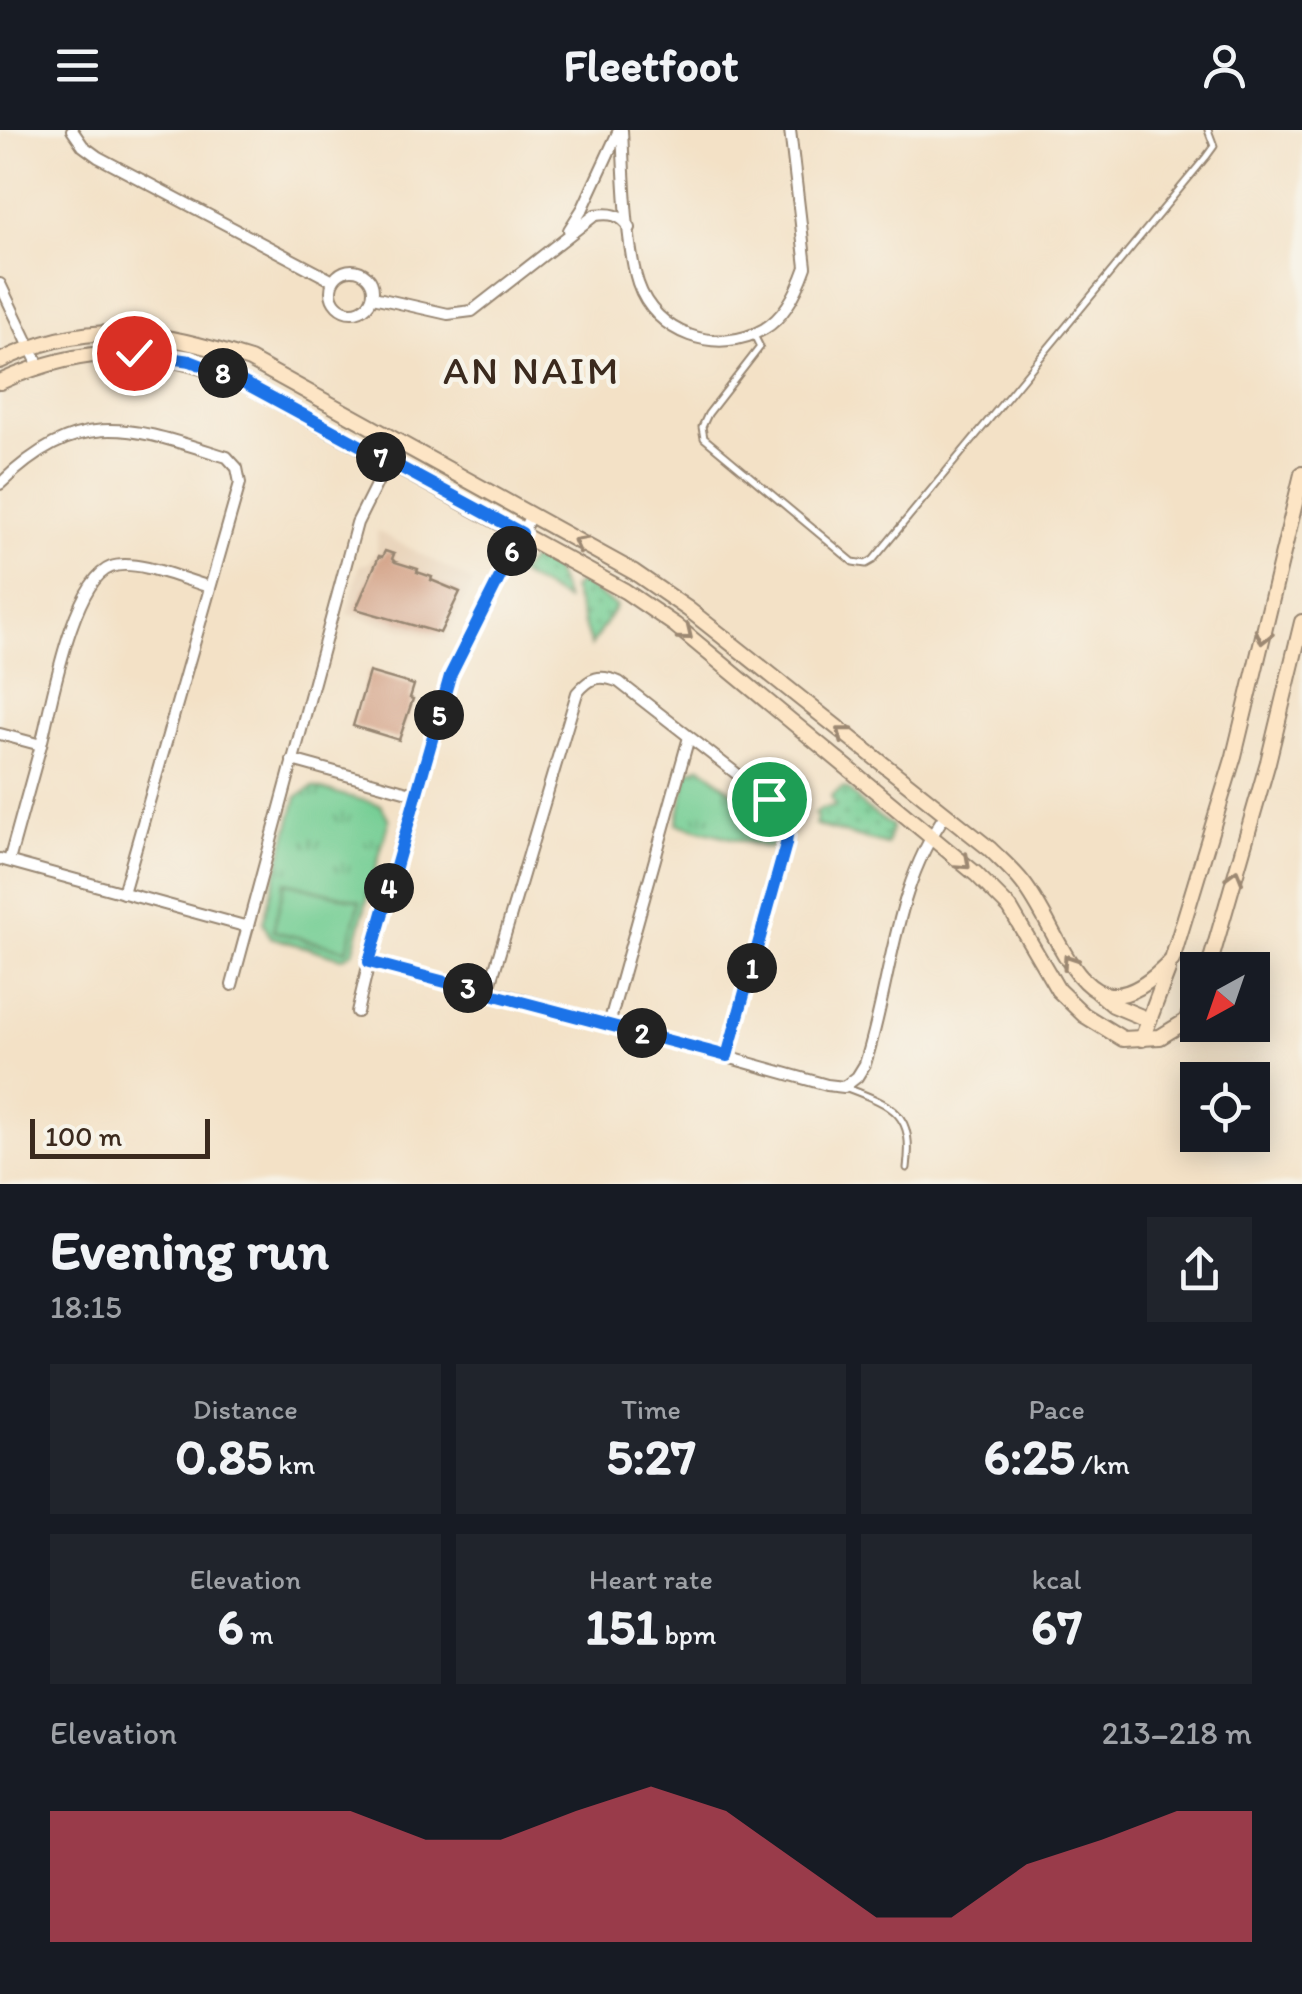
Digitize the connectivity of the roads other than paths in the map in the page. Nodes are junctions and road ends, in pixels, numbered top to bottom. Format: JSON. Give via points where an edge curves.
{"nodes":[{"id":1,"x":72,"y":130,"type":"edge"},
{"id":2,"x":620,"y":130,"type":"edge"},
{"id":3,"x":790,"y":130,"type":"edge"},
{"id":4,"x":1208,"y":130,"type":"edge"},
{"id":5,"x":630,"y":228,"type":"junction"},
{"id":6,"x":563,"y":240,"type":"junction"},
{"id":7,"x":333,"y":281,"type":"junction"},
{"id":8,"x":0,"y":284,"type":"edge"},
{"id":9,"x":373,"y":297,"type":"junction"},
{"id":10,"x":6,"y":310,"type":"edge"},
{"id":11,"x":752,"y":332,"type":"junction"},
{"id":12,"x":30,"y":347,"type":"junction"},
{"id":13,"x":0,"y":361,"type":"edge"},
{"id":14,"x":39,"y":366,"type":"junction"},
{"id":15,"x":0,"y":382,"type":"edge"},
{"id":16,"x":397,"y":443,"type":"junction"},
{"id":17,"x":389,"y":461,"type":"junction"},
{"id":18,"x":1302,"y":474,"type":"edge"},
{"id":19,"x":0,"y":484,"type":"edge"},
{"id":20,"x":530,"y":517,"type":"junction"},
{"id":21,"x":522,"y":533,"type":"junction"},
{"id":22,"x":210,"y":587,"type":"junction"},
{"id":23,"x":1302,"y":622,"type":"edge"},
{"id":24,"x":0,"y":734,"type":"edge"},
{"id":25,"x":689,"y":737,"type":"junction"},
{"id":26,"x":41,"y":745,"type":"junction"},
{"id":27,"x":292,"y":760,"type":"junction"},
{"id":28,"x":415,"y":794,"type":"junction"},
{"id":29,"x":946,"y":814,"type":"junction"},
{"id":30,"x":931,"y":834,"type":"junction"},
{"id":31,"x":5,"y":860,"type":"edge"},
{"id":32,"x":122,"y":892,"type":"junction"},
{"id":33,"x":248,"y":927,"type":"junction"},
{"id":34,"x":1213,"y":952,"type":"edge"},
{"id":35,"x":1172,"y":960,"type":"junction"},
{"id":36,"x":369,"y":962,"type":"junction"},
{"id":37,"x":232,"y":984,"type":"dead end"},
{"id":38,"x":1092,"y":987,"type":"junction"},
{"id":39,"x":488,"y":992,"type":"junction"},
{"id":40,"x":357,"y":1012,"type":"dead end"},
{"id":41,"x":1149,"y":1020,"type":"junction"},
{"id":42,"x":609,"y":1024,"type":"junction"},
{"id":43,"x":1180,"y":1025,"type":"edge"},
{"id":44,"x":1142,"y":1039,"type":"junction"},
{"id":45,"x":727,"y":1056,"type":"junction"},
{"id":46,"x":844,"y":1087,"type":"junction"},
{"id":47,"x":907,"y":1168,"type":"dead end"}],
"edges":[{"from":1,"to":7,"type":"street","via":[[98,157]]},
{"from":2,"to":5,"type":"street"},
{"from":2,"to":6,"type":"street"},
{"from":3,"to":11,"type":"street","via":[[806,267],[786,309]]},
{"from":4,"to":11,"type":"lane","via":[[1214,146],[866,564],[853,562],[704,438],[708,414],[760,346]]},
{"from":5,"to":6,"type":"street","via":[[609,213],[595,215]]},
{"from":5,"to":11,"type":"street","via":[[638,284],[674,329],[696,340]]},
{"from":6,"to":9,"type":"street","via":[[472,312],[448,314]]},
{"from":7,"to":9,"type":"street","via":[[357,270],[373,283]]},
{"from":7,"to":9,"type":"street","via":[[332,294],[344,310],[358,311]]},
{"from":8,"to":10,"type":"street"},
{"from":10,"to":12,"type":"street"},
{"from":12,"to":13,"type":"main road"},
{"from":12,"to":14,"type":"street"},
{"from":12,"to":16,"type":"main road","via":[[96,332],[197,343],[250,360]]},
{"from":14,"to":15,"type":"main road"},
{"from":14,"to":17,"type":"main road","via":[[134,353],[190,361],[239,380]]},
{"from":16,"to":17,"type":"street"},
{"from":16,"to":20,"type":"main road"},
{"from":17,"to":21,"type":"main road"},
{"from":17,"to":27,"type":"street","via":[[357,523]]},
{"from":18,"to":35,"type":"main road","one_way":true,"via":[[1234,756]]},
{"from":19,"to":22,"type":"street","via":[[31,454],[91,429],[143,431],[227,457],[240,482]]},
{"from":20,"to":21,"type":"street"},
{"from":29,"to":20,"type":"main road","one_way":true,"via":[[688,609]]},
{"from":21,"to":28,"type":"street","via":[[450,676]]},
{"from":21,"to":30,"type":"main road","one_way":true,"via":[[676,625]]},
{"from":22,"to":26,"type":"street","via":[[130,564],[94,578],[74,619]]},
{"from":22,"to":32,"type":"street"},
{"from":34,"to":23,"type":"main road","one_way":true},
{"from":24,"to":26,"type":"street"},
{"from":25,"to":39,"type":"street","via":[[619,682],[605,676],[584,684]]},
{"from":25,"to":42,"type":"street"},
{"from":25,"to":45,"type":"street","via":[[769,799],[788,826]]},
{"from":26,"to":31,"type":"street"},
{"from":27,"to":28,"type":"street"},
{"from":27,"to":33,"type":"street"},
{"from":28,"to":36,"type":"street"},
{"from":29,"to":30,"type":"street"},
{"from":38,"to":29,"type":"main road","one_way":true,"via":[[1062,954],[1023,883]]},
{"from":30,"to":44,"type":"main road","one_way":true,"via":[[1010,908],[1071,1003],[1123,1039]]},
{"from":30,"to":46,"type":"street","via":[[892,942],[864,1064]]},
{"from":31,"to":32,"type":"street"},
{"from":32,"to":33,"type":"street"},
{"from":33,"to":37,"type":"street"},
{"from":35,"to":38,"type":"main road","via":[[1133,993],[1105,994]]},
{"from":35,"to":41,"type":"main road"},
{"from":36,"to":39,"type":"street"},
{"from":36,"to":40,"type":"street"},
{"from":38,"to":41,"type":"main road","via":[[1113,1005]]},
{"from":39,"to":42,"type":"street"},
{"from":41,"to":44,"type":"main road"},
{"from":42,"to":45,"type":"street"},
{"from":43,"to":44,"type":"main road","via":[[1160,1038]]},
{"from":45,"to":46,"type":"street"},
{"from":46,"to":47,"type":"lane","via":[[902,1118],[911,1142]]}]}
